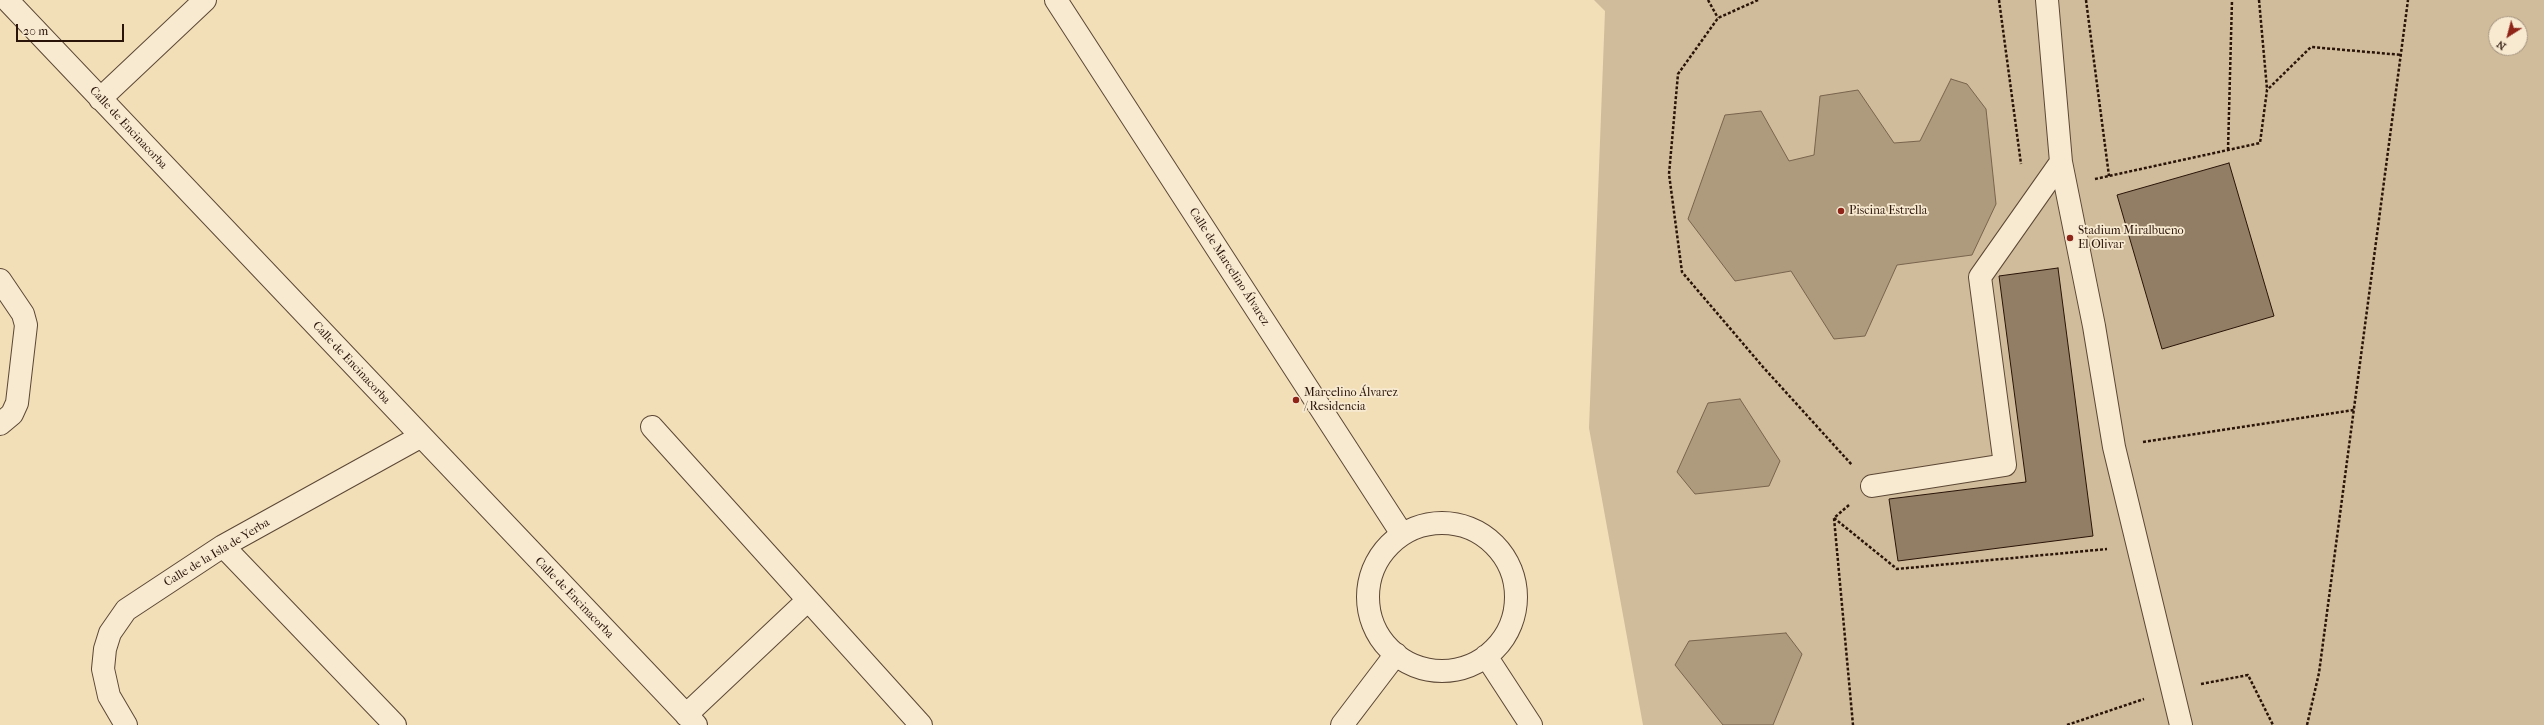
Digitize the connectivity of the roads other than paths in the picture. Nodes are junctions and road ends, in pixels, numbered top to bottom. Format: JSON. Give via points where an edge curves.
{"nodes":[{"id":1,"x":7,"y":0,"type":"edge"},
{"id":2,"x":205,"y":0,"type":"edge"},
{"id":3,"x":1056,"y":0,"type":"edge"},
{"id":4,"x":2047,"y":0,"type":"edge"},
{"id":5,"x":100,"y":99,"type":"junction"},
{"id":6,"x":2061,"y":162,"type":"junction"},
{"id":7,"x":0,"y":280,"type":"edge"},
{"id":8,"x":0,"y":424,"type":"edge"},
{"id":9,"x":652,"y":426,"type":"dead end"},
{"id":10,"x":420,"y":437,"type":"junction"},
{"id":11,"x":1872,"y":486,"type":"road end"},
{"id":12,"x":1402,"y":534,"type":"junction"},
{"id":13,"x":223,"y":546,"type":"junction"},
{"id":14,"x":808,"y":600,"type":"junction"},
{"id":15,"x":1396,"y":654,"type":"junction"},
{"id":16,"x":1486,"y":656,"type":"junction"},
{"id":17,"x":691,"y":720,"type":"edge"},
{"id":18,"x":126,"y":725,"type":"edge"},
{"id":19,"x":395,"y":725,"type":"edge"},
{"id":20,"x":922,"y":725,"type":"edge"},
{"id":21,"x":1342,"y":725,"type":"edge"},
{"id":22,"x":1531,"y":725,"type":"edge"},
{"id":23,"x":2181,"y":725,"type":"edge"}],
"edges":[{"from":1,"to":5,"type":"street","name":"Calle de Encinacorba"},
{"from":2,"to":5,"type":"street"},
{"from":3,"to":12,"type":"street","name":"Calle de Marcelino Álvarez"},
{"from":4,"to":6,"type":"street"},
{"from":5,"to":10,"type":"street","name":"Calle de Encinacorba"},
{"from":6,"to":11,"type":"street","via":[[1980,277],[2005,465]]},
{"from":6,"to":23,"type":"street","via":[[2094,326],[2114,447]]},
{"from":7,"to":8,"type":"street","via":[[23,314],[26,330],[16,408]]},
{"from":9,"to":14,"type":"street"},
{"from":10,"to":13,"type":"street","name":"Calle de la Isla de Yerba"},
{"from":10,"to":17,"type":"street","name":"Calle de Encinacorba"},
{"from":12,"to":15,"type":"street","via":[[1381,554],[1372,573],[1368,595],[1370,617],[1380,637]]},
{"from":12,"to":16,"type":"street","via":[[1419,526],[1442,523],[1466,526],[1486,538],[1502,554],[1513,575],[1516,597],[1509,627],[1502,641]]},
{"from":13,"to":18,"type":"street","name":"Calle de la Isla de Yerba","via":[[126,610],[110,632],[103,669],[105,683],[117,712]]},
{"from":13,"to":19,"type":"street"},
{"from":14,"to":17,"type":"street"},
{"from":14,"to":20,"type":"street"},
{"from":15,"to":16,"type":"street","via":[[1416,666],[1440,670],[1464,668]]},
{"from":15,"to":21,"type":"street"},
{"from":16,"to":22,"type":"street"}]}
